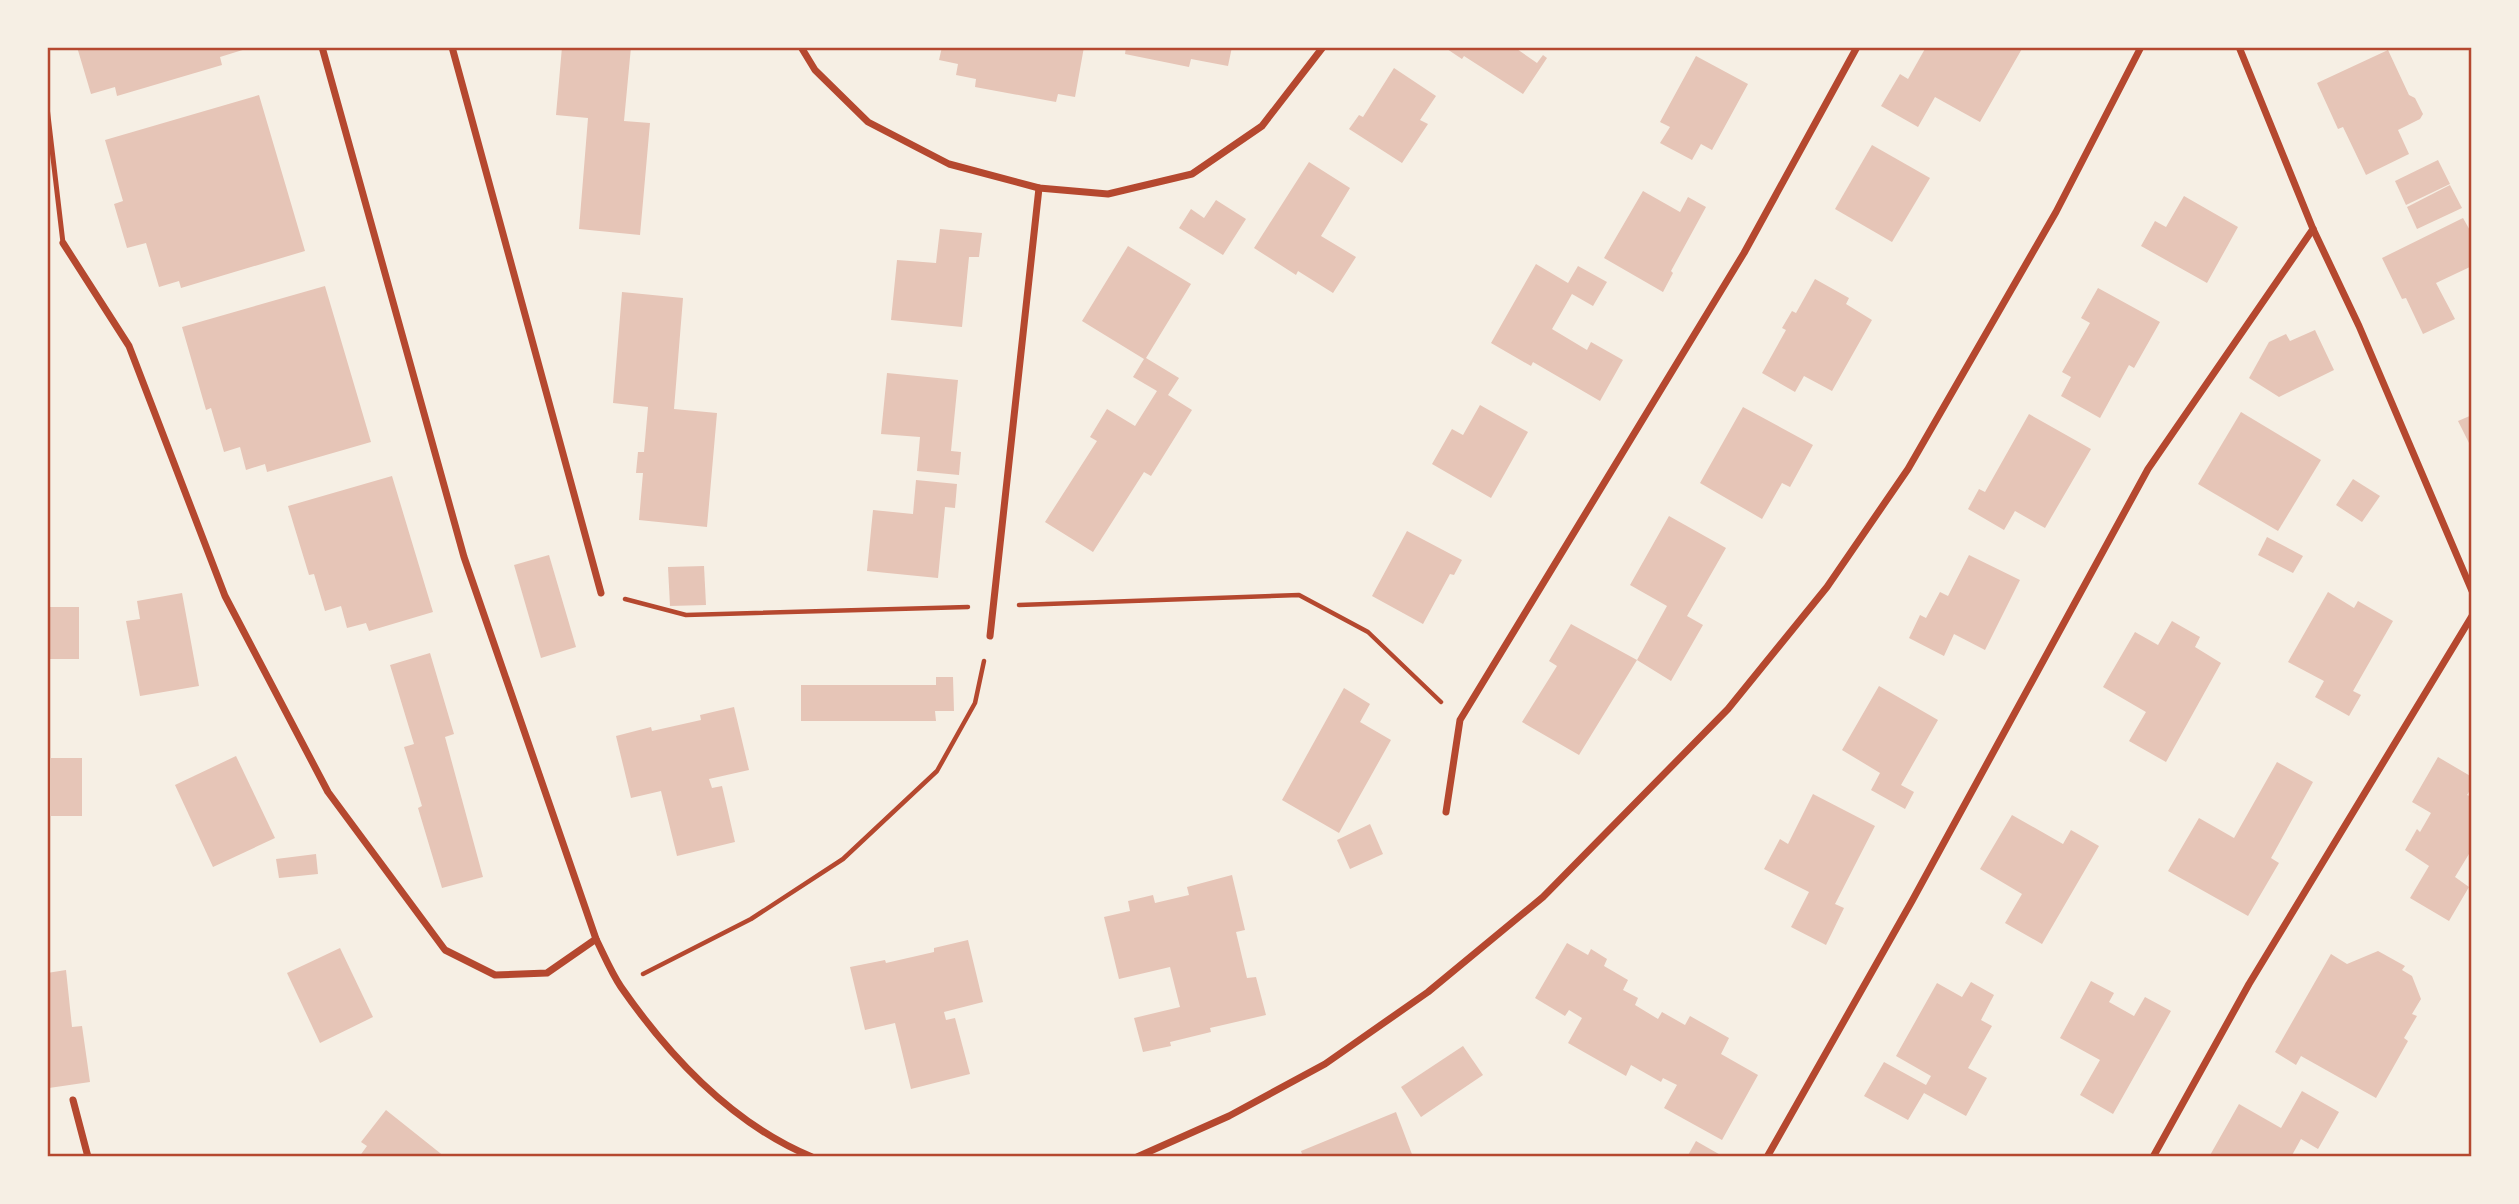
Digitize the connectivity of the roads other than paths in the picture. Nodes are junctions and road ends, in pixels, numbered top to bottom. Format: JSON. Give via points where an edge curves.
{"nodes":[{"id":1,"x":322,"y":47,"type":"edge"},
{"id":2,"x":452,"y":47,"type":"edge"},
{"id":3,"x":801,"y":47,"type":"edge"},
{"id":4,"x":1323,"y":47,"type":"edge"},
{"id":5,"x":1857,"y":47,"type":"edge"},
{"id":6,"x":2141,"y":47,"type":"edge"},
{"id":7,"x":2239,"y":47,"type":"edge"},
{"id":8,"x":47,"y":107,"type":"edge"},
{"id":9,"x":1039,"y":188,"type":"junction"},
{"id":10,"x":2313,"y":229,"type":"junction"},
{"id":11,"x":63,"y":243,"type":"joint"},
{"id":12,"x":2472,"y":591,"type":"edge"},
{"id":13,"x":601,"y":593,"type":"road end"},
{"id":14,"x":2472,"y":616,"type":"edge"},
{"id":15,"x":990,"y":636,"type":"road end"},
{"id":16,"x":1446,"y":811,"type":"dead end"},
{"id":17,"x":596,"y":939,"type":"junction"},
{"id":18,"x":73,"y":1100,"type":"dead end"},
{"id":19,"x":88,"y":1157,"type":"edge"},
{"id":20,"x":812,"y":1157,"type":"edge"},
{"id":21,"x":1137,"y":1157,"type":"edge"},
{"id":22,"x":1767,"y":1157,"type":"edge"},
{"id":23,"x":2153,"y":1157,"type":"edge"}],
"edges":[{"from":1,"to":17,"type":"street","via":[[464,557]]},
{"from":2,"to":13,"type":"street"},
{"from":3,"to":9,"type":"street","via":[[815,70],[869,122],[949,164]]},
{"from":4,"to":9,"type":"street","via":[[1262,126],[1192,174],[1108,194]]},
{"from":5,"to":16,"type":"street","via":[[1744,253],[1460,720]]},
{"from":6,"to":21,"type":"street","via":[[2056,212],[1908,469],[1827,587],[1728,709],[1543,897],[1428,992],[1325,1063],[1229,1116]]},
{"from":7,"to":10,"type":"street"},
{"from":8,"to":11,"type":"lane"},
{"from":9,"to":15,"type":"street"},
{"from":10,"to":12,"type":"street"},
{"from":10,"to":22,"type":"street","via":[[2148,469]]},
{"from":11,"to":17,"type":"street","via":[[129,346],[225,596],[328,792],[445,950],[495,975],[547,973]]},
{"from":14,"to":23,"type":"street","via":[[2249,984]]},
{"from":17,"to":20,"type":"street","via":[[620,985],[668,1049],[725,1104],[787,1146]]},
{"from":18,"to":19,"type":"street"}]}
